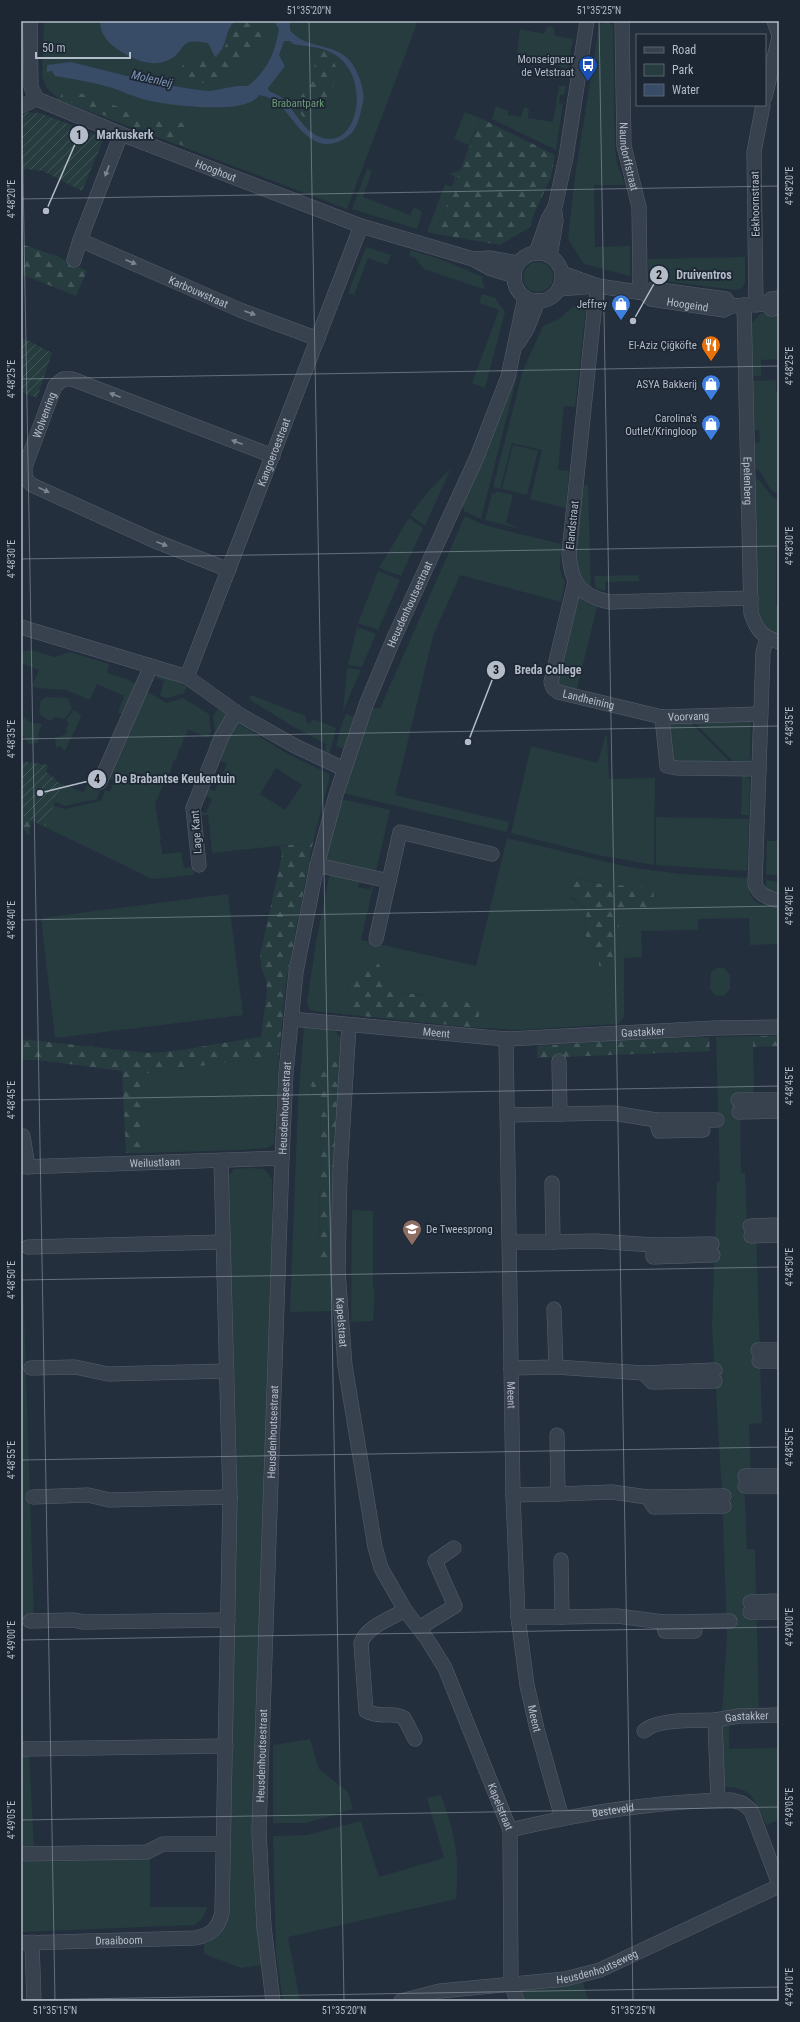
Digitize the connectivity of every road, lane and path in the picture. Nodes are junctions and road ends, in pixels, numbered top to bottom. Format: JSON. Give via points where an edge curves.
{"nodes":[{"id":1,"x":30,"y":21,"type":"edge"},
{"id":2,"x":587,"y":21,"type":"edge"},
{"id":3,"x":622,"y":21,"type":"edge"},
{"id":4,"x":774,"y":21,"type":"edge"},
{"id":5,"x":779,"y":36,"type":"edge"},
{"id":6,"x":766,"y":93,"type":"edge"},
{"id":7,"x":37,"y":99,"type":"junction"},
{"id":8,"x":21,"y":106,"type":"edge"},
{"id":9,"x":763,"y":106,"type":"edge"},
{"id":10,"x":121,"y":134,"type":"junction"},
{"id":11,"x":555,"y":207,"type":"junction"},
{"id":12,"x":361,"y":226,"type":"junction"},
{"id":13,"x":80,"y":240,"type":"junction"},
{"id":14,"x":536,"y":253,"type":"junction"},
{"id":15,"x":550,"y":256,"type":"junction"},
{"id":16,"x":74,"y":260,"type":"dead end"},
{"id":17,"x":516,"y":269,"type":"junction"},
{"id":18,"x":562,"y":274,"type":"junction"},
{"id":19,"x":598,"y":286,"type":"junction"},
{"id":20,"x":559,"y":289,"type":"junction"},
{"id":21,"x":641,"y":292,"type":"junction"},
{"id":22,"x":531,"y":299,"type":"junction"},
{"id":23,"x":759,"y":304,"type":"edge"},
{"id":24,"x":318,"y":339,"type":"junction"},
{"id":25,"x":273,"y":456,"type":"junction"},
{"id":26,"x":229,"y":570,"type":"junction"},
{"id":27,"x":575,"y":582,"type":"junction"},
{"id":28,"x":750,"y":598,"type":"junction"},
{"id":29,"x":21,"y":627,"type":"edge"},
{"id":30,"x":773,"y":640,"type":"edge"},
{"id":31,"x":151,"y":666,"type":"junction"},
{"id":32,"x":187,"y":677,"type":"junction"},
{"id":33,"x":236,"y":712,"type":"junction"},
{"id":34,"x":760,"y":714,"type":"junction"},
{"id":35,"x":662,"y":717,"type":"junction"},
{"id":36,"x":344,"y":769,"type":"junction"},
{"id":37,"x":759,"y":769,"type":"junction"},
{"id":38,"x":100,"y":782,"type":"dead end"},
{"id":39,"x":492,"y":854,"type":"dead end"},
{"id":40,"x":199,"y":865,"type":"dead end"},
{"id":41,"x":316,"y":865,"type":"junction"},
{"id":42,"x":389,"y":881,"type":"junction"},
{"id":43,"x":779,"y":901,"type":"edge"},
{"id":44,"x":376,"y":938,"type":"dead end"},
{"id":45,"x":291,"y":1019,"type":"junction"},
{"id":46,"x":349,"y":1025,"type":"junction"},
{"id":47,"x":779,"y":1027,"type":"edge"},
{"id":48,"x":506,"y":1039,"type":"junction"},
{"id":49,"x":559,"y":1061,"type":"dead end"},
{"id":50,"x":779,"y":1100,"type":"edge"},
{"id":51,"x":779,"y":1111,"type":"edge"},
{"id":52,"x":560,"y":1114,"type":"junction"},
{"id":53,"x":507,"y":1115,"type":"junction"},
{"id":54,"x":717,"y":1125,"type":"dead end"},
{"id":55,"x":23,"y":1136,"type":"dead end"},
{"id":56,"x":282,"y":1158,"type":"junction"},
{"id":57,"x":221,"y":1161,"type":"junction"},
{"id":58,"x":24,"y":1167,"type":"edge"},
{"id":59,"x":552,"y":1183,"type":"dead end"},
{"id":60,"x":779,"y":1225,"type":"edge"},
{"id":61,"x":779,"y":1235,"type":"edge"},
{"id":62,"x":223,"y":1242,"type":"junction"},
{"id":63,"x":510,"y":1242,"type":"junction"},
{"id":64,"x":553,"y":1242,"type":"junction"},
{"id":65,"x":28,"y":1247,"type":"dead end"},
{"id":66,"x":713,"y":1249,"type":"dead end"},
{"id":67,"x":554,"y":1309,"type":"dead end"},
{"id":68,"x":779,"y":1350,"type":"edge"},
{"id":69,"x":779,"y":1361,"type":"edge"},
{"id":70,"x":556,"y":1367,"type":"junction"},
{"id":71,"x":31,"y":1368,"type":"dead end"},
{"id":72,"x":511,"y":1368,"type":"junction"},
{"id":73,"x":227,"y":1371,"type":"junction"},
{"id":74,"x":715,"y":1376,"type":"dead end"},
{"id":75,"x":557,"y":1435,"type":"dead end"},
{"id":76,"x":779,"y":1476,"type":"edge"},
{"id":77,"x":779,"y":1486,"type":"edge"},
{"id":78,"x":558,"y":1494,"type":"junction"},
{"id":79,"x":513,"y":1495,"type":"junction"},
{"id":80,"x":32,"y":1497,"type":"dead end"},
{"id":81,"x":230,"y":1498,"type":"junction"},
{"id":82,"x":724,"y":1501,"type":"dead end"},
{"id":83,"x":454,"y":1548,"type":"dead end"},
{"id":84,"x":561,"y":1560,"type":"dead end"},
{"id":85,"x":779,"y":1601,"type":"edge"},
{"id":86,"x":405,"y":1610,"type":"junction"},
{"id":87,"x":779,"y":1612,"type":"edge"},
{"id":88,"x":518,"y":1617,"type":"junction"},
{"id":89,"x":562,"y":1617,"type":"junction"},
{"id":90,"x":228,"y":1620,"type":"junction"},
{"id":91,"x":30,"y":1621,"type":"dead end"},
{"id":92,"x":730,"y":1626,"type":"dead end"},
{"id":93,"x":419,"y":1628,"type":"junction"},
{"id":94,"x":779,"y":1715,"type":"edge"},
{"id":95,"x":715,"y":1720,"type":"junction"},
{"id":96,"x":644,"y":1731,"type":"dead end"},
{"id":97,"x":415,"y":1739,"type":"dead end"},
{"id":98,"x":226,"y":1746,"type":"junction"},
{"id":99,"x":24,"y":1749,"type":"dead end"},
{"id":100,"x":718,"y":1800,"type":"junction"},
{"id":101,"x":562,"y":1818,"type":"junction"},
{"id":102,"x":510,"y":1830,"type":"junction"},
{"id":103,"x":223,"y":1844,"type":"junction"},
{"id":104,"x":25,"y":1854,"type":"dead end"},
{"id":105,"x":779,"y":1885,"type":"edge"},
{"id":106,"x":27,"y":1942,"type":"edge"},
{"id":107,"x":511,"y":1983,"type":"junction"},
{"id":108,"x":34,"y":2001,"type":"edge"},
{"id":109,"x":272,"y":2001,"type":"edge"},
{"id":110,"x":401,"y":2001,"type":"edge"},
{"id":111,"x":517,"y":2001,"type":"edge"}],
"edges":[{"from":1,"to":7,"type":"street","via":[[31,87]]},
{"from":2,"to":11,"type":"street","via":[[566,157]]},
{"from":3,"to":21,"type":"street","name":"Naundorffstraat","via":[[624,146],[639,207]]},
{"from":4,"to":5,"type":"street"},
{"from":5,"to":6,"type":"street"},
{"from":7,"to":8,"type":"street"},
{"from":7,"to":10,"type":"street","name":"Hooghout"},
{"from":9,"to":23,"type":"street","name":"Eekhoornstraat","via":[[754,152]]},
{"from":10,"to":12,"type":"street","name":"Hooghout"},
{"from":10,"to":13,"type":"street","one_way":true},
{"from":11,"to":14,"type":"street"},
{"from":11,"to":15,"type":"street","via":[[556,221]]},
{"from":12,"to":17,"type":"street","name":"Hooghout","via":[[472,259],[489,268]]},
{"from":12,"to":24,"type":"street","name":"Kangoeroestraat"},
{"from":13,"to":16,"type":"street"},
{"from":13,"to":24,"type":"street","name":"Karbouwstraat","one_way":true,"via":[[240,310]]},
{"from":14,"to":15,"type":"street"},
{"from":14,"to":17,"type":"street","via":[[524,257]]},
{"from":15,"to":18,"type":"street","via":[[559,265]]},
{"from":17,"to":22,"type":"street","via":[[516,288]]},
{"from":18,"to":19,"type":"street","name":"Hoogeind"},
{"from":18,"to":20,"type":"street"},
{"from":19,"to":20,"type":"street","name":"Hoogeind"},
{"from":19,"to":21,"type":"street","name":"Hoogeind"},
{"from":19,"to":27,"type":"street","name":"Elandstraat","via":[[569,553],[570,569]]},
{"from":20,"to":22,"type":"street","via":[[550,298]]},
{"from":21,"to":23,"type":"street","name":"Hoogeind","via":[[651,299],[724,310]]},
{"from":22,"to":36,"type":"street","name":"Heusdenhoutsestraat","via":[[527,329],[515,349],[508,377],[489,427],[391,645],[366,705]]},
{"from":23,"to":28,"type":"street","name":"Epelenberg"},
{"from":24,"to":25,"type":"street","name":"Kangoeroestraat"},
{"from":25,"to":26,"type":"street","name":"Kangoeroestraat"},
{"from":25,"to":26,"type":"street","name":"Wolvenring","one_way":true,"via":[[72,378],[63,379],[55,386],[25,467],[25,478],[32,485],[155,541]]},
{"from":26,"to":32,"type":"street","name":"Kangoeroestraat"},
{"from":27,"to":28,"type":"street","via":[[584,592],[609,602]]},
{"from":27,"to":35,"type":"street","name":"Landheining","via":[[551,682],[553,688],[558,692]]},
{"from":28,"to":30,"type":"street","name":"Epelenberg","via":[[756,628]]},
{"from":29,"to":31,"type":"street"},
{"from":30,"to":34,"type":"street","via":[[762,652]]},
{"from":31,"to":32,"type":"street"},
{"from":31,"to":38,"type":"street"},
{"from":32,"to":33,"type":"street"},
{"from":33,"to":36,"type":"street","via":[[296,746]]},
{"from":33,"to":40,"type":"street","name":"Lage Kant","via":[[222,736],[193,808]]},
{"from":34,"to":35,"type":"street","name":"Voorvang"},
{"from":34,"to":37,"type":"street"},
{"from":35,"to":37,"type":"street","name":"Voorvang","via":[[667,766]]},
{"from":36,"to":41,"type":"street","name":"Heusdenhoutsestraat"},
{"from":37,"to":43,"type":"street","via":[[755,884],[764,897]]},
{"from":39,"to":42,"type":"street","via":[[400,832]]},
{"from":41,"to":42,"type":"street"},
{"from":41,"to":45,"type":"street","name":"Heusdenhoutsestraat","via":[[296,972]]},
{"from":42,"to":44,"type":"street"},
{"from":45,"to":46,"type":"street","name":"Meent"},
{"from":45,"to":56,"type":"street","name":"Heusdenhoutsestraat"},
{"from":46,"to":48,"type":"street","name":"Meent"},
{"from":46,"to":86,"type":"street","name":"Kapelstraat","via":[[340,1173],[338,1271],[345,1366],[375,1547],[381,1568]]},
{"from":47,"to":48,"type":"street","name":"Gastakker"},
{"from":48,"to":53,"type":"street","name":"Meent"},
{"from":49,"to":52,"type":"street"},
{"from":50,"to":51,"type":"street","via":[[738,1106]]},
{"from":52,"to":53,"type":"street"},
{"from":52,"to":54,"type":"street","via":[[613,1114]]},
{"from":53,"to":63,"type":"street","name":"Meent"},
{"from":55,"to":58,"type":"street","name":"Weilustlaan"},
{"from":56,"to":57,"type":"street","name":"Weilustlaan"},
{"from":56,"to":109,"type":"street","name":"Heusdenhoutsestraat","via":[[260,1831],[264,1927]]},
{"from":57,"to":58,"type":"street","name":"Weilustlaan"},
{"from":57,"to":62,"type":"street"},
{"from":59,"to":64,"type":"street"},
{"from":60,"to":61,"type":"street","via":[[750,1231]]},
{"from":62,"to":65,"type":"street"},
{"from":62,"to":73,"type":"street"},
{"from":63,"to":64,"type":"street"},
{"from":63,"to":72,"type":"street","name":"Meent"},
{"from":64,"to":66,"type":"street","via":[[596,1241]]},
{"from":67,"to":70,"type":"street"},
{"from":68,"to":69,"type":"street","via":[[759,1356]]},
{"from":70,"to":72,"type":"street","name":"Meent"},
{"from":70,"to":74,"type":"street","name":"Meent"},
{"from":71,"to":73,"type":"street","via":[[75,1367],[108,1374]]},
{"from":72,"to":79,"type":"street","name":"Meent"},
{"from":73,"to":81,"type":"street"},
{"from":75,"to":78,"type":"street"},
{"from":76,"to":77,"type":"street","via":[[745,1481]]},
{"from":78,"to":79,"type":"street"},
{"from":78,"to":82,"type":"street","via":[[612,1492],[647,1497]]},
{"from":79,"to":88,"type":"street","name":"Meent"},
{"from":80,"to":81,"type":"street","via":[[88,1495],[109,1500]]},
{"from":81,"to":90,"type":"street"},
{"from":83,"to":93,"type":"street","via":[[435,1561],[455,1606]]},
{"from":84,"to":89,"type":"street"},
{"from":85,"to":87,"type":"street","via":[[750,1607]]},
{"from":86,"to":93,"type":"street","name":"Kapelstraat"},
{"from":86,"to":97,"type":"street","via":[[363,1636],[361,1643],[366,1711],[377,1716],[393,1714],[404,1718]]},
{"from":88,"to":89,"type":"street"},
{"from":88,"to":101,"type":"street","name":"Meent","via":[[527,1685]]},
{"from":89,"to":92,"type":"street","via":[[617,1616]]},
{"from":90,"to":91,"type":"street"},
{"from":90,"to":98,"type":"street"},
{"from":93,"to":102,"type":"street","name":"Kapelstraat","via":[[445,1668]]},
{"from":94,"to":95,"type":"street","name":"Gastakker","via":[[739,1716]]},
{"from":95,"to":96,"type":"street","via":[[666,1723],[650,1726]]},
{"from":95,"to":100,"type":"street"},
{"from":98,"to":99,"type":"street"},
{"from":98,"to":103,"type":"street"},
{"from":100,"to":101,"type":"street","name":"Besteveld","via":[[611,1810]]},
{"from":100,"to":105,"type":"street","name":"Besteveld","via":[[742,1803],[751,1810]]},
{"from":101,"to":102,"type":"street","name":"Besteveld"},
{"from":102,"to":107,"type":"street","name":"Kapelstraat"},
{"from":103,"to":104,"type":"street","via":[[163,1844],[147,1852]]},
{"from":103,"to":106,"type":"street","name":"Draaiboom","via":[[222,1912],[215,1930],[206,1936]]},
{"from":105,"to":107,"type":"street","name":"Heusdenhoutseweg","via":[[600,1970],[565,1979]]},
{"from":106,"to":108,"type":"street"},
{"from":107,"to":110,"type":"street","name":"Heusdenhoutseweg","via":[[440,1991]]},
{"from":107,"to":111,"type":"street","name":"Kapelstraat"}]}
